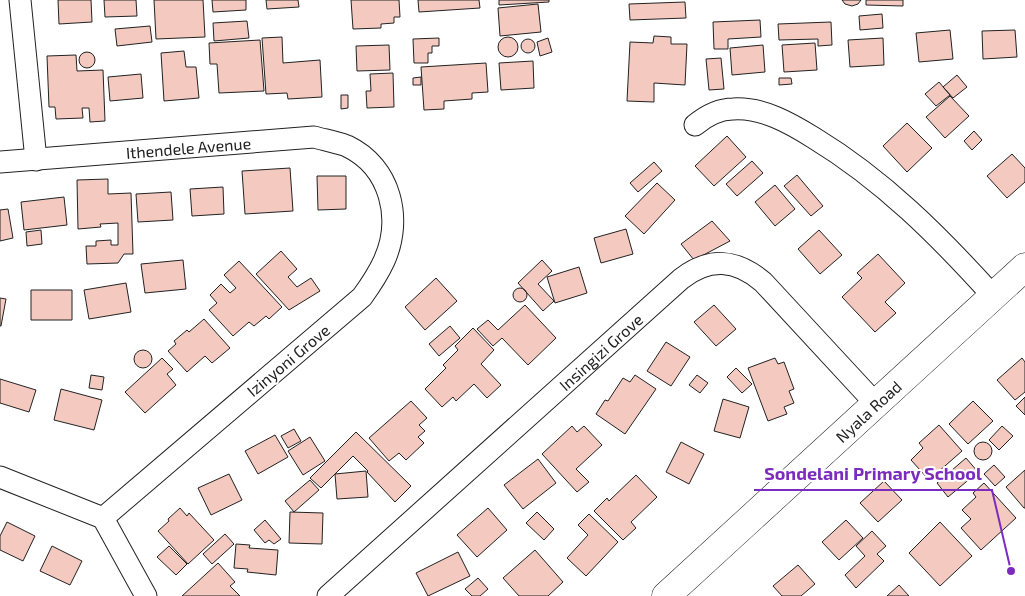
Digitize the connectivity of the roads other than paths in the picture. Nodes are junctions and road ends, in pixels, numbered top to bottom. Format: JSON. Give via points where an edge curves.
{"nodes":[{"id":1,"x":20,"y":0,"type":"edge"},
{"id":2,"x":695,"y":125,"type":"dead end"},
{"id":3,"x":36,"y":160,"type":"junction"},
{"id":4,"x":0,"y":162,"type":"edge"},
{"id":5,"x":371,"y":164,"type":"joint"},
{"id":6,"x":1025,"y":267,"type":"edge"},
{"id":7,"x":993,"y":296,"type":"junction"},
{"id":8,"x":876,"y":404,"type":"junction"},
{"id":9,"x":0,"y":477,"type":"edge"},
{"id":10,"x":103,"y":518,"type":"junction"},
{"id":11,"x":146,"y":596,"type":"edge"},
{"id":12,"x":328,"y":596,"type":"edge"},
{"id":13,"x":666,"y":596,"type":"edge"}],
"edges":[{"from":1,"to":3,"type":"street"},
{"from":2,"to":7,"type":"street","via":[[713,114],[738,109],[766,114],[793,125],[847,158],[887,189],[954,253]]},
{"from":3,"to":4,"type":"street","name":"Ithendele Avenue"},
{"from":3,"to":5,"type":"street","name":"Ithendele Avenue","via":[[314,137],[346,146]]},
{"from":5,"to":10,"type":"street","name":"Izinyoni Grove","via":[[385,181],[393,224],[385,260],[362,297]]},
{"from":6,"to":7,"type":"street","name":"Nyala Road"},
{"from":7,"to":8,"type":"street","name":"Nyala Road"},
{"from":8,"to":12,"type":"street","name":"Insingizi Grove","via":[[752,273],[724,263],[701,267],[673,286]]},
{"from":8,"to":13,"type":"street","name":"Nyala Road"},
{"from":9,"to":10,"type":"street"},
{"from":10,"to":11,"type":"street"}]}
